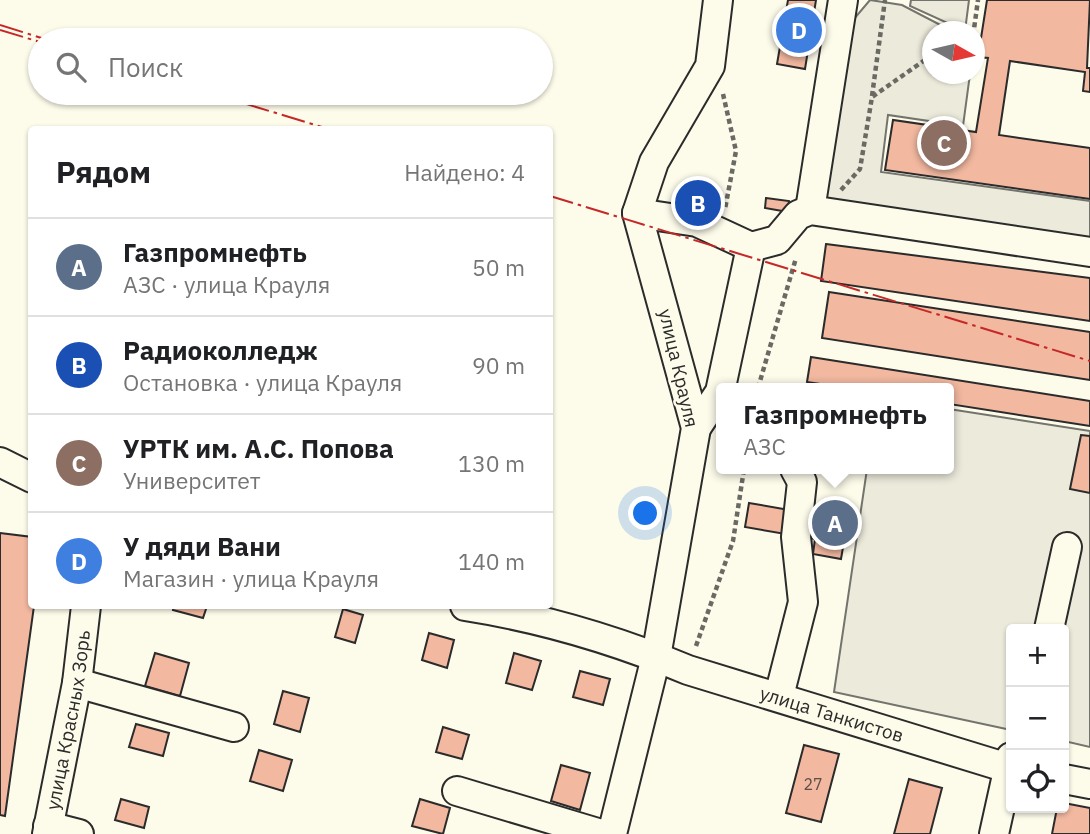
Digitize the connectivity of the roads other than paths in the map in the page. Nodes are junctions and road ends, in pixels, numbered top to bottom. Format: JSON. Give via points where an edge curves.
{"nodes":[{"id":1,"x":718,"y":0,"type":"edge"},
{"id":2,"x":843,"y":0,"type":"edge"},
{"id":3,"x":810,"y":210,"type":"junction"},
{"id":4,"x":637,"y":213,"type":"junction"},
{"id":5,"x":751,"y":247,"type":"junction"},
{"id":6,"x":1090,"y":252,"type":"edge"},
{"id":7,"x":723,"y":383,"type":"edge"},
{"id":8,"x":716,"y":399,"type":"edge"},
{"id":9,"x":696,"y":428,"type":"junction"},
{"id":10,"x":0,"y":462,"type":"edge"},
{"id":11,"x":798,"y":474,"type":"edge"},
{"id":12,"x":28,"y":476,"type":"edge"},
{"id":13,"x":1067,"y":547,"type":"dead end"},
{"id":14,"x":86,"y":609,"type":"edge"},
{"id":15,"x":485,"y":609,"type":"edge"},
{"id":16,"x":1050,"y":624,"type":"edge"},
{"id":17,"x":656,"y":657,"type":"junction"},
{"id":18,"x":77,"y":683,"type":"junction"},
{"id":19,"x":779,"y":696,"type":"junction"},
{"id":20,"x":234,"y":727,"type":"dead end"},
{"id":21,"x":1006,"y":764,"type":"edge"},
{"id":22,"x":1069,"y":780,"type":"edge"},
{"id":23,"x":1006,"y":782,"type":"edge"},
{"id":24,"x":1090,"y":784,"type":"edge"},
{"id":25,"x":457,"y":791,"type":"dead end"},
{"id":26,"x":48,"y":830,"type":"edge"},
{"id":27,"x":79,"y":834,"type":"edge"},
{"id":28,"x":601,"y":834,"type":"edge"},
{"id":29,"x":612,"y":834,"type":"edge"},
{"id":30,"x":994,"y":834,"type":"edge"}],
"edges":[{"from":1,"to":4,"type":"street","via":[[710,66],[654,162]]},
{"from":2,"to":3,"type":"street"},
{"from":3,"to":5,"type":"street","via":[[798,215],[777,240]]},
{"from":3,"to":6,"type":"street"},
{"from":4,"to":5,"type":"street","via":[[696,222]]},
{"from":4,"to":9,"type":"street","name":"улица Крауля"},
{"from":5,"to":7,"type":"street"},
{"from":8,"to":9,"type":"street"},
{"from":9,"to":17,"type":"street","name":"улица Крауля"},
{"from":10,"to":12,"type":"street"},
{"from":11,"to":19,"type":"street","via":[[802,482],[796,537],[803,602]]},
{"from":13,"to":16,"type":"street"},
{"from":14,"to":18,"type":"street","name":"улица Красных Зорь"},
{"from":15,"to":17,"type":"street","name":"улица Танкистов","via":[[530,616]]},
{"from":17,"to":19,"type":"street","name":"улица Танкистов"},
{"from":17,"to":29,"type":"street","name":"улица Крауля"},
{"from":18,"to":20,"type":"street"},
{"from":18,"to":26,"type":"street","name":"улица Красных Зорь"},
{"from":19,"to":21,"type":"street","name":"улица Танкистов"},
{"from":22,"to":24,"type":"street"},
{"from":23,"to":30,"type":"street"},
{"from":25,"to":28,"type":"street"},
{"from":26,"to":27,"type":"street"}]}
